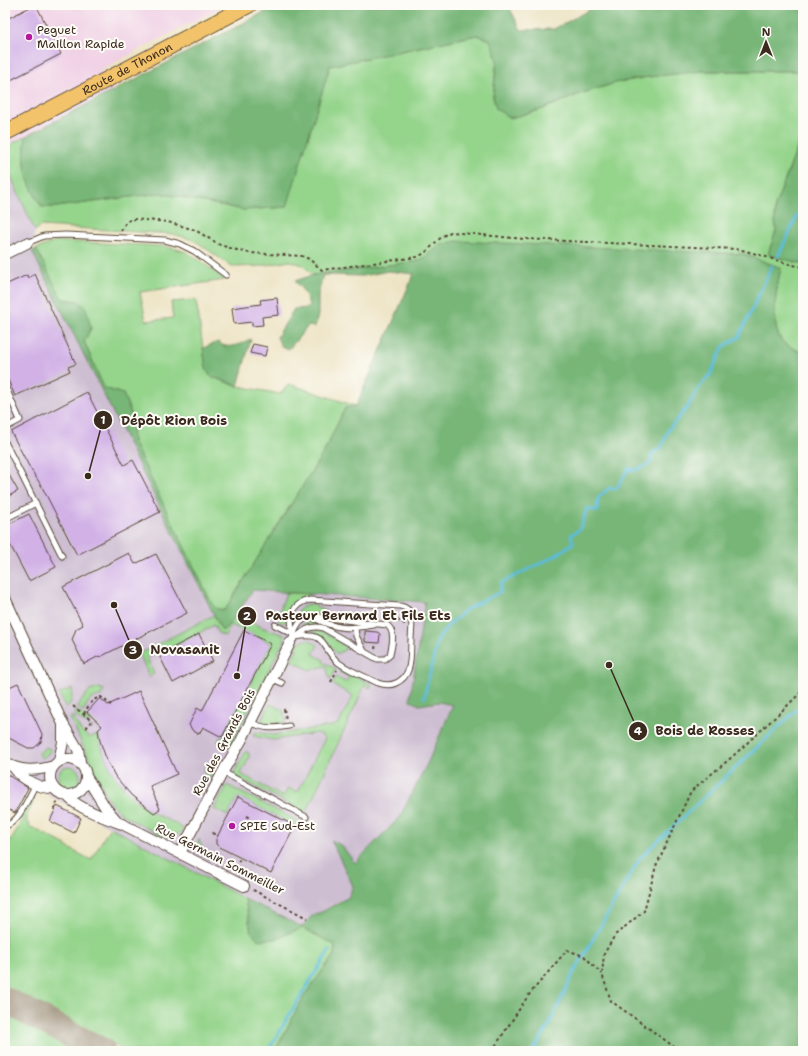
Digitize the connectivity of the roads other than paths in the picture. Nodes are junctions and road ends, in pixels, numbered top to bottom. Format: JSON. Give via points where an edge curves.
{"nodes":[{"id":1,"x":249,"y":5,"type":"edge"},
{"id":2,"x":5,"y":133,"type":"edge"},
{"id":3,"x":27,"y":243,"type":"joint"},
{"id":4,"x":5,"y":254,"type":"edge"},
{"id":5,"x":226,"y":275,"type":"dead end"},
{"id":6,"x":5,"y":386,"type":"edge"},
{"id":7,"x":5,"y":428,"type":"edge"},
{"id":8,"x":5,"y":442,"type":"edge"},
{"id":9,"x":36,"y":503,"type":"junction"},
{"id":10,"x":5,"y":519,"type":"edge"},
{"id":11,"x":62,"y":556,"type":"dead end"},
{"id":12,"x":5,"y":598,"type":"edge"},
{"id":13,"x":312,"y":616,"type":"junction"},
{"id":14,"x":381,"y":624,"type":"junction"},
{"id":15,"x":275,"y":625,"type":"dead end"},
{"id":16,"x":355,"y":628,"type":"junction"},
{"id":17,"x":293,"y":638,"type":"junction"},
{"id":18,"x":365,"y":652,"type":"junction"},
{"id":19,"x":273,"y":678,"type":"junction"},
{"id":20,"x":282,"y":683,"type":"dead end"},
{"id":21,"x":251,"y":722,"type":"junction"},
{"id":22,"x":63,"y":724,"type":"junction"},
{"id":23,"x":289,"y":726,"type":"dead end"},
{"id":24,"x":80,"y":762,"type":"junction"},
{"id":25,"x":56,"y":763,"type":"junction"},
{"id":26,"x":5,"y":764,"type":"edge"},
{"id":27,"x":15,"y":769,"type":"junction"},
{"id":28,"x":223,"y":772,"type":"junction"},
{"id":29,"x":87,"y":778,"type":"junction"},
{"id":30,"x":34,"y":788,"type":"junction"},
{"id":31,"x":61,"y":792,"type":"junction"},
{"id":32,"x":37,"y":796,"type":"dead end"},
{"id":33,"x":306,"y":817,"type":"dead end"},
{"id":34,"x":122,"y":824,"type":"junction"},
{"id":35,"x":5,"y":826,"type":"edge"},
{"id":36,"x":180,"y":853,"type":"junction"},
{"id":37,"x":244,"y":886,"type":"road end"}],
"edges":[{"from":1,"to":2,"type":"main road","name":"Route de Thonon"},
{"from":3,"to":4,"type":"street"},
{"from":3,"to":5,"type":"lane","via":[[39,237],[59,235],[160,240],[180,244],[201,255]]},
{"from":6,"to":7,"type":"lane","via":[[20,420]]},
{"from":8,"to":9,"type":"lane"},
{"from":9,"to":10,"type":"lane"},
{"from":9,"to":11,"type":"lane"},
{"from":12,"to":22,"type":"street","name":"Rue Germain Sommeiller"},
{"from":13,"to":14,"type":"lane"},
{"from":13,"to":16,"type":"lane","via":[[332,626]]},
{"from":13,"to":17,"type":"lane","via":[[300,622]]},
{"from":14,"to":16,"type":"lane"},
{"from":14,"to":18,"type":"lane","via":[[389,626],[392,631],[390,655],[380,660]]},
{"from":15,"to":17,"type":"lane"},
{"from":16,"to":18,"type":"lane","via":[[356,636]]},
{"from":17,"to":17,"type":"lane","via":[[310,635],[322,640],[340,664],[380,684],[393,684],[402,680],[409,667],[412,619],[408,610],[400,606],[306,601],[297,606],[292,614]]},
{"from":17,"to":18,"type":"lane","via":[[315,627]]},
{"from":17,"to":19,"type":"street","name":"Rue des Grands Bois"},
{"from":19,"to":20,"type":"lane"},
{"from":19,"to":21,"type":"street","name":"Rue des Grands Bois"},
{"from":21,"to":23,"type":"lane","via":[[267,728]]},
{"from":21,"to":28,"type":"street","name":"Rue des Grands Bois"},
{"from":22,"to":24,"type":"street","name":"Rue Germain Sommeiller","via":[[78,749]]},
{"from":22,"to":25,"type":"street","name":"Rue Germain Sommeiller","via":[[63,742]]},
{"from":24,"to":25,"type":"street","name":"Rue Germain Sommeiller","via":[[70,758]]},
{"from":24,"to":29,"type":"street","name":"Rue Germain Sommeiller","via":[[85,768]]},
{"from":25,"to":27,"type":"street","name":"Rue Germain Sommeiller","via":[[32,770]]},
{"from":25,"to":31,"type":"street","name":"Rue Germain Sommeiller","via":[[50,772],[50,779]]},
{"from":26,"to":27,"type":"street","name":"Rue Germain Sommeiller"},
{"from":27,"to":30,"type":"street","name":"Rue Germain Sommeiller"},
{"from":28,"to":33,"type":"lane"},
{"from":28,"to":36,"type":"street","name":"Rue des Grands Bois"},
{"from":29,"to":31,"type":"street","via":[[80,791],[74,794]]},
{"from":29,"to":34,"type":"street","name":"Rue Germain Sommeiller","via":[[105,807]]},
{"from":30,"to":31,"type":"street","name":"Rue Germain Sommeiller"},
{"from":30,"to":32,"type":"lane"},
{"from":30,"to":35,"type":"lane","via":[[19,815]]},
{"from":31,"to":34,"type":"street","name":"Rue Germain Sommeiller","via":[[102,817]]},
{"from":34,"to":36,"type":"street","name":"Rue Germain Sommeiller"},
{"from":36,"to":37,"type":"street","name":"Rue Germain Sommeiller"}]}
